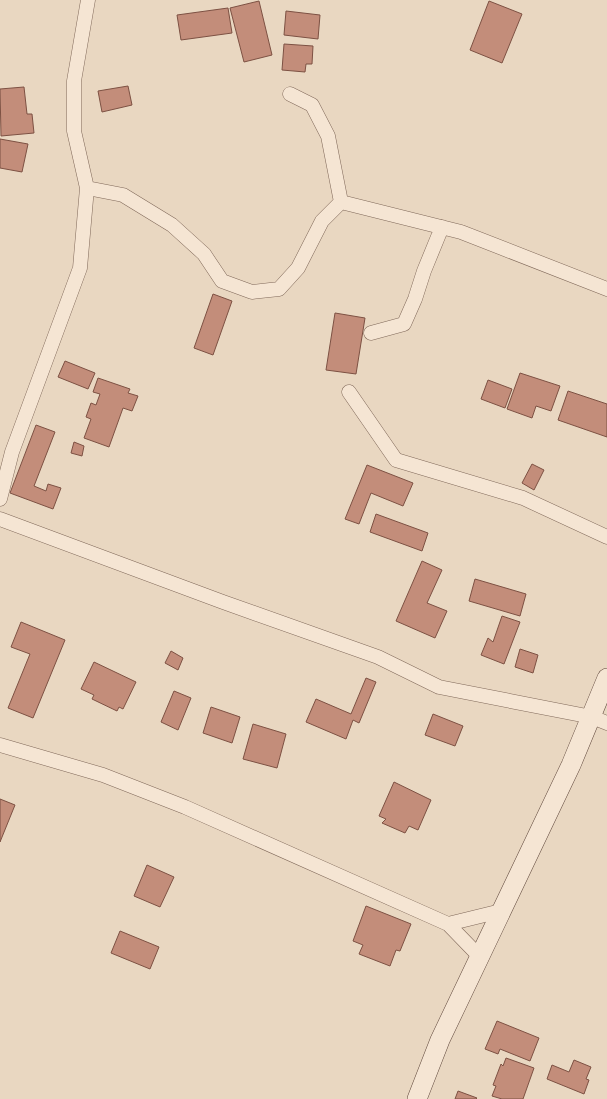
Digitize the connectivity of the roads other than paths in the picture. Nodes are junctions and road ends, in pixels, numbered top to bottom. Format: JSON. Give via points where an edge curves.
{"nodes":[{"id":1,"x":88,"y":0,"type":"edge"},
{"id":2,"x":290,"y":94,"type":"dead end"},
{"id":3,"x":87,"y":188,"type":"junction"},
{"id":4,"x":341,"y":202,"type":"junction"},
{"id":5,"x":442,"y":227,"type":"junction"},
{"id":6,"x":607,"y":289,"type":"edge"},
{"id":7,"x":371,"y":333,"type":"dead end"},
{"id":8,"x":349,"y":392,"type":"dead end"},
{"id":9,"x":0,"y":499,"type":"edge"},
{"id":10,"x":0,"y":519,"type":"edge"},
{"id":11,"x":607,"y":537,"type":"edge"},
{"id":12,"x":607,"y":678,"type":"edge"},
{"id":13,"x":600,"y":720,"type":"edge"},
{"id":14,"x":0,"y":745,"type":"edge"},
{"id":15,"x":501,"y":911,"type":"junction"},
{"id":16,"x":448,"y":924,"type":"junction"},
{"id":17,"x":480,"y":957,"type":"junction"},
{"id":18,"x":417,"y":1099,"type":"edge"}],
"edges":[{"from":1,"to":3,"type":"street","via":[[74,81],[74,131]]},
{"from":2,"to":4,"type":"street","via":[[312,106],[328,136]]},
{"from":3,"to":4,"type":"street","via":[[123,195],[172,225],[204,254],[222,281],[252,292],[279,289],[298,268],[322,221]]},
{"from":3,"to":9,"type":"street","via":[[80,268],[12,452]]},
{"from":4,"to":5,"type":"street"},
{"from":5,"to":6,"type":"street"},
{"from":5,"to":7,"type":"street","via":[[404,324]]},
{"from":8,"to":11,"type":"street","via":[[396,460],[523,498]]},
{"from":10,"to":13,"type":"street","via":[[378,657],[439,687]]},
{"from":12,"to":13,"type":"street"},
{"from":13,"to":15,"type":"street"},
{"from":14,"to":16,"type":"street","via":[[103,775],[176,803]]},
{"from":15,"to":16,"type":"street"},
{"from":15,"to":17,"type":"street"},
{"from":16,"to":17,"type":"street"},
{"from":17,"to":18,"type":"street","via":[[440,1040]]}]}
